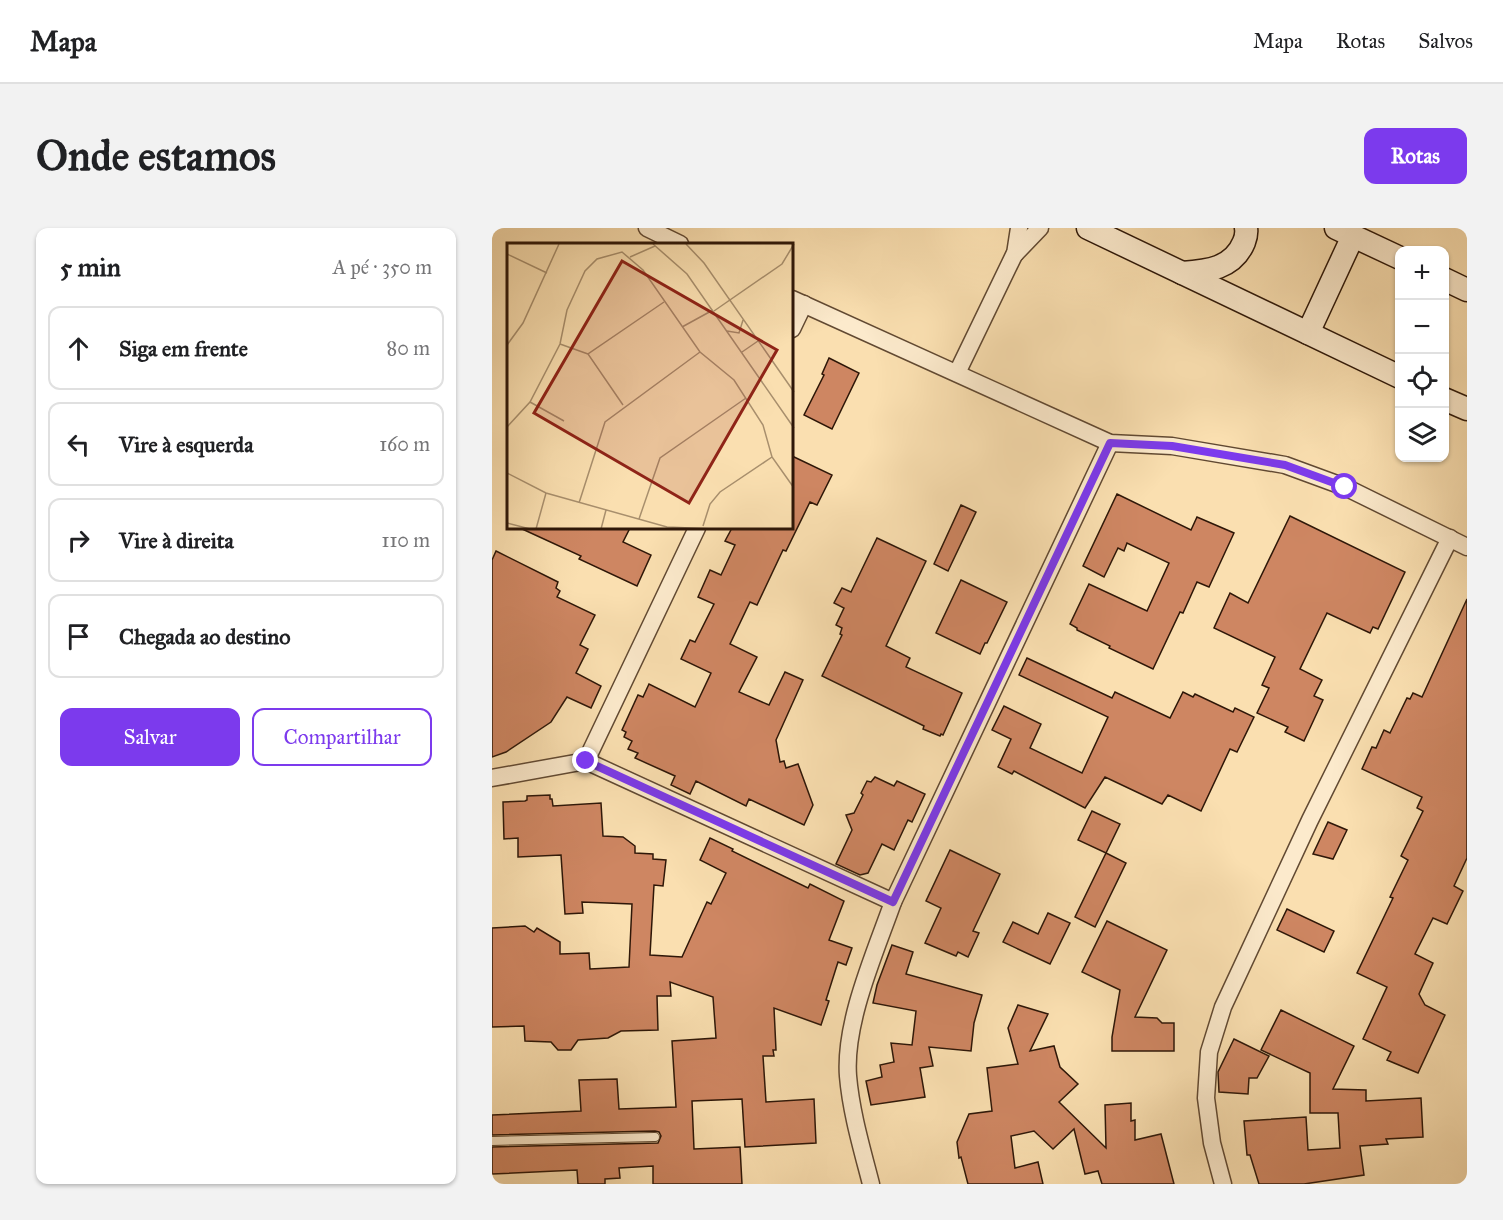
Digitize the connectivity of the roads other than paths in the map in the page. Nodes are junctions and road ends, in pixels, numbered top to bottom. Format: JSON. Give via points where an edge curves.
{"nodes":[{"id":1,"x":647,"y":228,"type":"edge"},
{"id":2,"x":1019,"y":228,"type":"edge"},
{"id":3,"x":1040,"y":228,"type":"edge"},
{"id":4,"x":1088,"y":228,"type":"edge"},
{"id":5,"x":1246,"y":228,"type":"edge"},
{"id":6,"x":1344,"y":232,"type":"edge"},
{"id":7,"x":678,"y":243,"type":"edge"},
{"id":8,"x":1014,"y":255,"type":"junction"},
{"id":9,"x":1395,"y":256,"type":"edge"},
{"id":10,"x":1182,"y":273,"type":"junction"},
{"id":11,"x":1449,"y":281,"type":"edge"},
{"id":12,"x":1467,"y":290,"type":"edge"},
{"id":13,"x":798,"y":302,"type":"edge"},
{"id":14,"x":794,"y":320,"type":"edge"},
{"id":15,"x":1308,"y":333,"type":"junction"},
{"id":16,"x":957,"y":374,"type":"junction"},
{"id":17,"x":1395,"y":375,"type":"edge"},
{"id":18,"x":1449,"y":401,"type":"edge"},
{"id":19,"x":1467,"y":409,"type":"edge"},
{"id":20,"x":1110,"y":443,"type":"junction"},
{"id":21,"x":696,"y":530,"type":"edge"},
{"id":22,"x":1450,"y":538,"type":"junction"},
{"id":23,"x":1467,"y":547,"type":"edge"},
{"id":24,"x":586,"y":761,"type":"junction"},
{"id":25,"x":492,"y":778,"type":"edge"},
{"id":26,"x":893,"y":902,"type":"junction"},
{"id":27,"x":655,"y":1137,"type":"dead end"},
{"id":28,"x":492,"y":1141,"type":"edge"},
{"id":29,"x":871,"y":1184,"type":"edge"},
{"id":30,"x":1223,"y":1184,"type":"edge"}],
"edges":[{"from":1,"to":7,"type":"street"},
{"from":2,"to":8,"type":"street"},
{"from":3,"to":8,"type":"street"},
{"from":4,"to":10,"type":"main road"},
{"from":5,"to":10,"type":"main road","via":[[1241,249],[1229,262],[1210,270]]},
{"from":6,"to":9,"type":"main road"},
{"from":6,"to":15,"type":"main road"},
{"from":8,"to":16,"type":"street"},
{"from":10,"to":15,"type":"main road"},
{"from":11,"to":12,"type":"main road"},
{"from":13,"to":14,"type":"street"},
{"from":13,"to":16,"type":"street"},
{"from":15,"to":17,"type":"main road"},
{"from":16,"to":20,"type":"street"},
{"from":18,"to":19,"type":"main road"},
{"from":20,"to":22,"type":"street","via":[[1172,446],[1285,465],[1345,487]]},
{"from":20,"to":26,"type":"street"},
{"from":21,"to":24,"type":"street"},
{"from":22,"to":23,"type":"street"},
{"from":22,"to":30,"type":"street","via":[[1310,820],[1223,1007],[1209,1052],[1206,1098]]},
{"from":24,"to":25,"type":"street"},
{"from":24,"to":26,"type":"street"},
{"from":26,"to":29,"type":"street","via":[[866,976],[851,1034],[848,1074]]},
{"from":27,"to":28,"type":"lane"}]}
